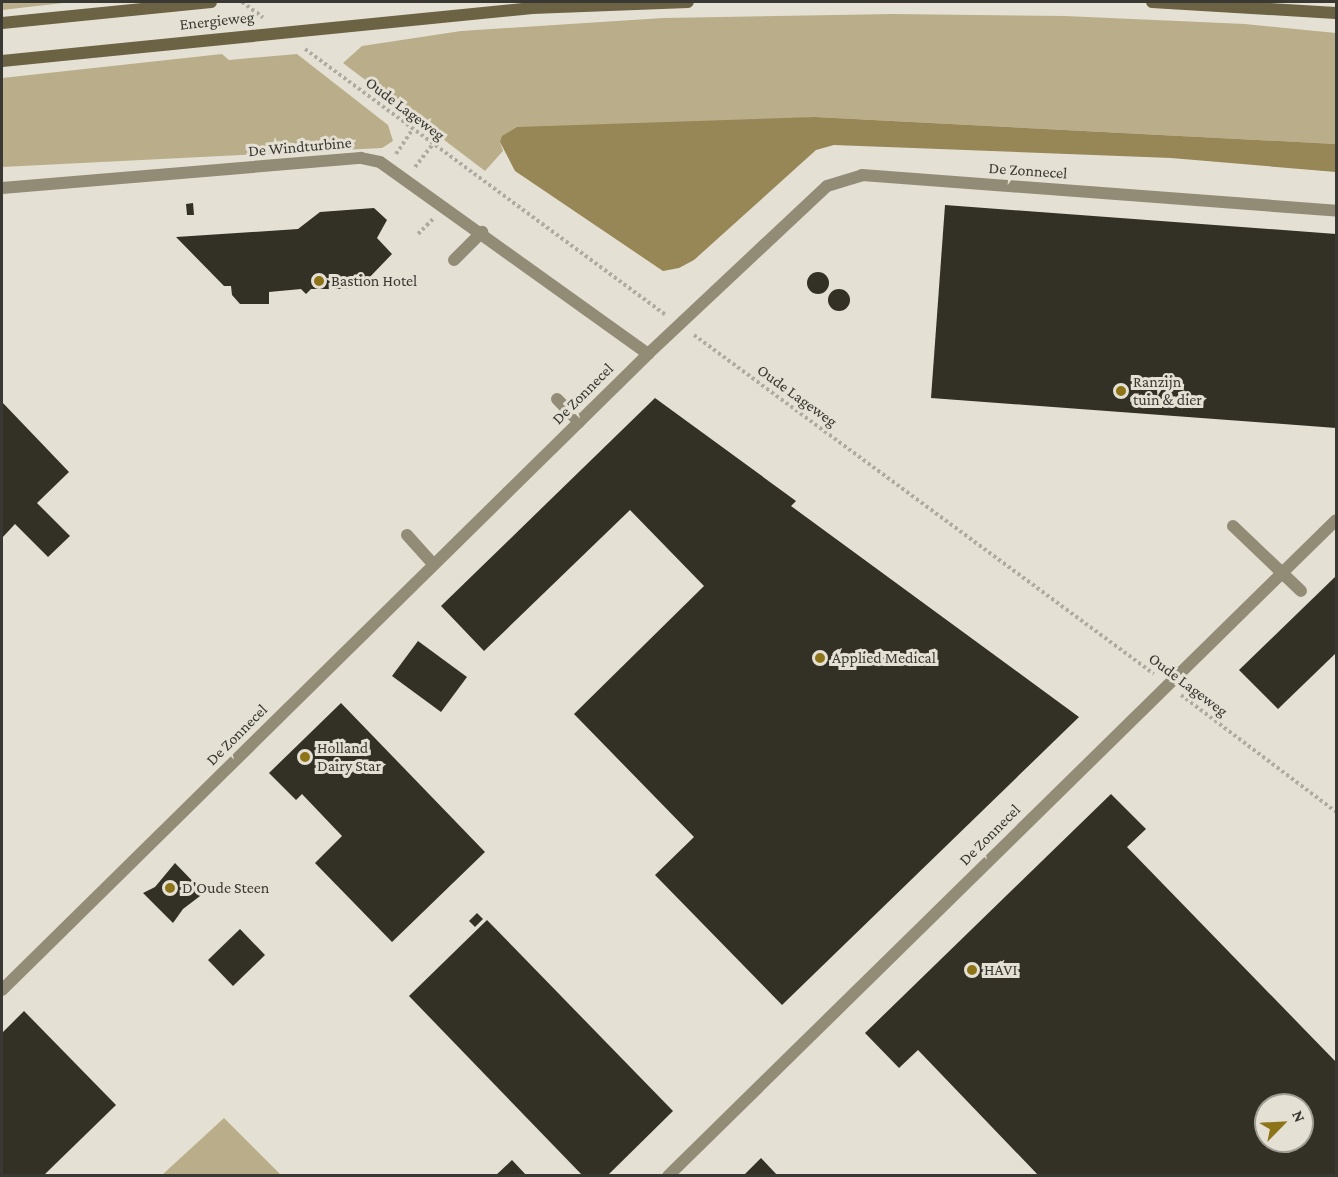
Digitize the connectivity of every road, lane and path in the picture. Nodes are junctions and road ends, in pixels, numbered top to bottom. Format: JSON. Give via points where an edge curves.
{"nodes":[{"id":1,"x":211,"y":2,"type":"edge"},
{"id":2,"x":242,"y":2,"type":"edge"},
{"id":3,"x":688,"y":2,"type":"edge"},
{"id":4,"x":1152,"y":2,"type":"edge"},
{"id":5,"x":1336,"y":13,"type":"edge"},
{"id":6,"x":2,"y":23,"type":"edge"},
{"id":7,"x":270,"y":23,"type":"dead end"},
{"id":8,"x":298,"y":44,"type":"dead end"},
{"id":9,"x":2,"y":61,"type":"edge"},
{"id":10,"x":412,"y":130,"type":"junction"},
{"id":11,"x":432,"y":145,"type":"junction"},
{"id":12,"x":389,"y":166,"type":"junction"},
{"id":13,"x":407,"y":178,"type":"junction"},
{"id":14,"x":2,"y":188,"type":"edge"},
{"id":15,"x":1336,"y":211,"type":"edge"},
{"id":16,"x":482,"y":232,"type":"junction"},
{"id":17,"x":454,"y":260,"type":"dead end"},
{"id":18,"x":679,"y":324,"type":"junction"},
{"id":19,"x":648,"y":354,"type":"junction"},
{"id":20,"x":557,"y":399,"type":"dead end"},
{"id":21,"x":579,"y":422,"type":"junction"},
{"id":22,"x":1336,"y":520,"type":"edge"},
{"id":23,"x":1233,"y":526,"type":"dead end"},
{"id":24,"x":407,"y":535,"type":"dead end"},
{"id":25,"x":433,"y":564,"type":"junction"},
{"id":26,"x":1281,"y":574,"type":"junction"},
{"id":27,"x":1301,"y":591,"type":"dead end"},
{"id":28,"x":1167,"y":684,"type":"junction"},
{"id":29,"x":1336,"y":812,"type":"edge"},
{"id":30,"x":2,"y":990,"type":"edge"},
{"id":31,"x":668,"y":1176,"type":"edge"}],
"edges":[{"from":1,"to":6,"type":"main road","name":"Energieweg"},
{"from":2,"to":7,"type":"path"},
{"from":3,"to":9,"type":"main road","name":"Energieweg","via":[[532,8]]},
{"from":4,"to":5,"type":"main road"},
{"from":8,"to":10,"type":"path","name":"Oude Lageweg"},
{"from":10,"to":11,"type":"path","name":"Oude Lageweg"},
{"from":10,"to":12,"type":"path"},
{"from":11,"to":13,"type":"path"},
{"from":11,"to":18,"type":"path","name":"Oude Lageweg"},
{"from":12,"to":13,"type":"street","name":"De Windturbine"},
{"from":12,"to":14,"type":"street","name":"De Windturbine","via":[[361,158]]},
{"from":13,"to":16,"type":"street","name":"De Windturbine"},
{"from":15,"to":18,"type":"street","name":"De Zonnecel","via":[[862,175],[827,186]]},
{"from":16,"to":17,"type":"street"},
{"from":16,"to":19,"type":"street","name":"De Windturbine"},
{"from":18,"to":19,"type":"street","name":"De Zonnecel"},
{"from":18,"to":28,"type":"path","name":"Oude Lageweg"},
{"from":19,"to":21,"type":"street","name":"De Zonnecel"},
{"from":20,"to":21,"type":"street"},
{"from":21,"to":25,"type":"street","name":"De Zonnecel"},
{"from":22,"to":26,"type":"street","name":"De Zonnecel"},
{"from":23,"to":26,"type":"street"},
{"from":24,"to":25,"type":"street"},
{"from":25,"to":30,"type":"street","name":"De Zonnecel"},
{"from":26,"to":27,"type":"street"},
{"from":26,"to":28,"type":"street","name":"De Zonnecel"},
{"from":28,"to":29,"type":"path","name":"Oude Lageweg"},
{"from":28,"to":31,"type":"street","name":"De Zonnecel"}]}
